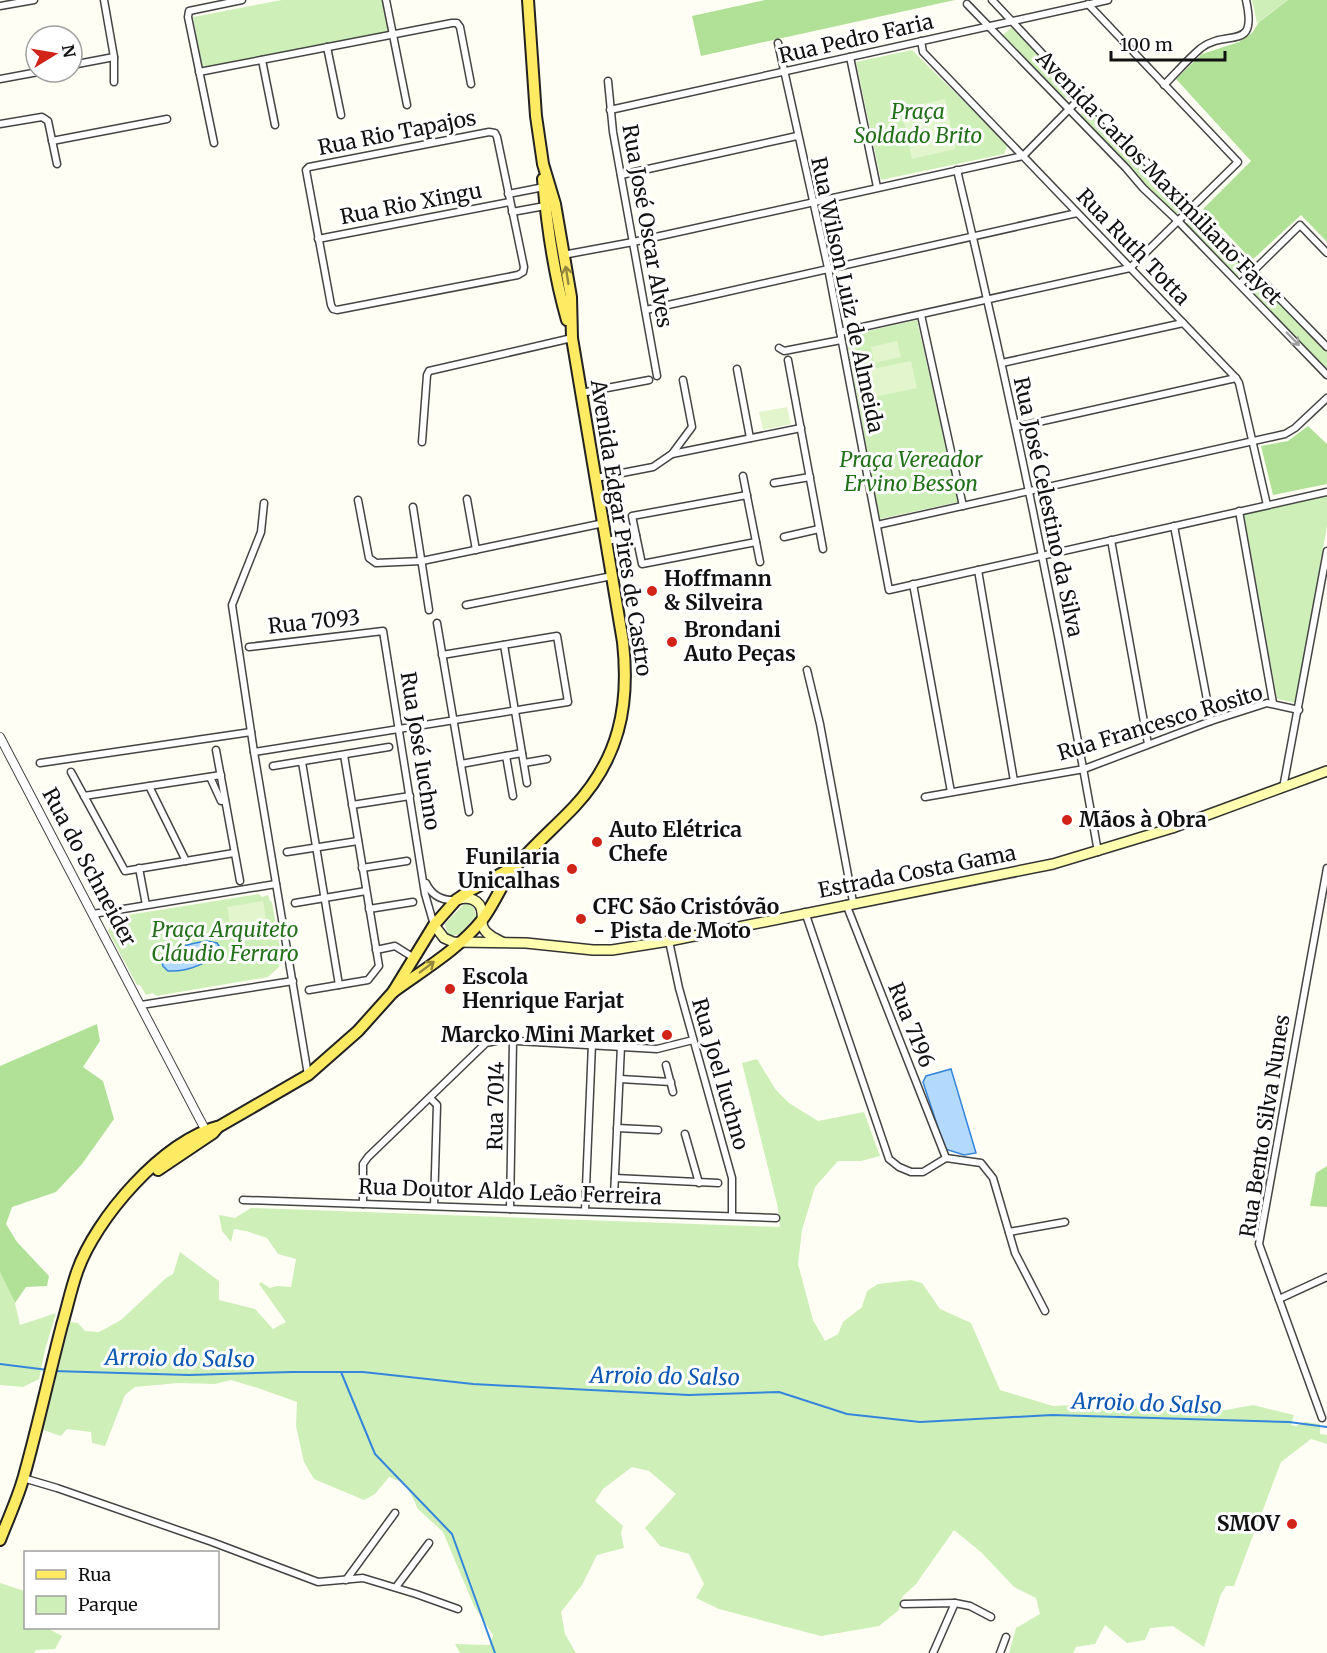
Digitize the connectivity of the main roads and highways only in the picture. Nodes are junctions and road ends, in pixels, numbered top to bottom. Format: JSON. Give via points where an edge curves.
{"nodes":[{"id":1,"x":528,"y":0,"type":"edge"},
{"id":2,"x":543,"y":164,"type":"junction"},
{"id":3,"x":559,"y":256,"type":"junction"},
{"id":4,"x":1327,"y":771,"type":"edge"},
{"id":5,"x":514,"y":867,"type":"junction"},
{"id":6,"x":456,"y":900,"type":"junction"},
{"id":7,"x":482,"y":920,"type":"junction"},
{"id":8,"x":434,"y":925,"type":"junction"},
{"id":9,"x":460,"y":942,"type":"junction"},
{"id":10,"x":502,"y":942,"type":"junction"},
{"id":11,"x":393,"y":992,"type":"junction"},
{"id":12,"x":220,"y":1126,"type":"junction"},
{"id":13,"x":137,"y":1182,"type":"junction"},
{"id":14,"x":0,"y":1540,"type":"edge"}],
"edges":[{"from":1,"to":2,"type":"main road","name":"Avenida Edgar Pires de Castro"},
{"from":2,"to":3,"type":"main road","name":"Avenida Edgar Pires de Castro","via":[[555,204]]},
{"from":2,"to":3,"type":"main road","name":"Avenida Edgar Pires de Castro","via":[[545,206]]},
{"from":3,"to":5,"type":"main road","name":"Avenida Edgar Pires de Castro","via":[[561,299],[572,338],[607,541],[626,690],[620,727],[594,781],[575,806]]},
{"from":4,"to":10,"type":"main road","name":"Estrada Costa Gama","via":[[1172,828],[1053,864],[612,950]]},
{"from":5,"to":6,"type":"main road","name":"Avenida Edgar Pires de Castro"},
{"from":5,"to":7,"type":"main road","name":"Avenida Edgar Pires de Castro"},
{"from":6,"to":7,"type":"main road","via":[[476,902],[482,910]]},
{"from":6,"to":8,"type":"main road","name":"Avenida Edgar Pires de Castro"},
{"from":7,"to":9,"type":"main road","name":"Avenida Edgar Pires de Castro"},
{"from":7,"to":10,"type":"main road","via":[[485,931]]},
{"from":8,"to":9,"type":"main road","via":[[444,938]]},
{"from":8,"to":11,"type":"main road","name":"Avenida Edgar Pires de Castro"},
{"from":9,"to":10,"type":"main road","name":"Estrada Costa Gama"},
{"from":11,"to":9,"type":"main road","name":"Avenida Edgar Pires de Castro","one_way":true},
{"from":11,"to":12,"type":"main road","name":"Avenida Edgar Pires de Castro","via":[[358,1031],[308,1075]]},
{"from":12,"to":13,"type":"main road","name":"Avenida Edgar Pires de Castro"},
{"from":12,"to":13,"type":"main road","name":"Avenida Edgar Pires de Castro","via":[[205,1129],[169,1153]]},
{"from":13,"to":14,"type":"main road","name":"Avenida Edgar Pires de Castro","via":[[105,1220],[77,1271],[23,1478]]}]}
